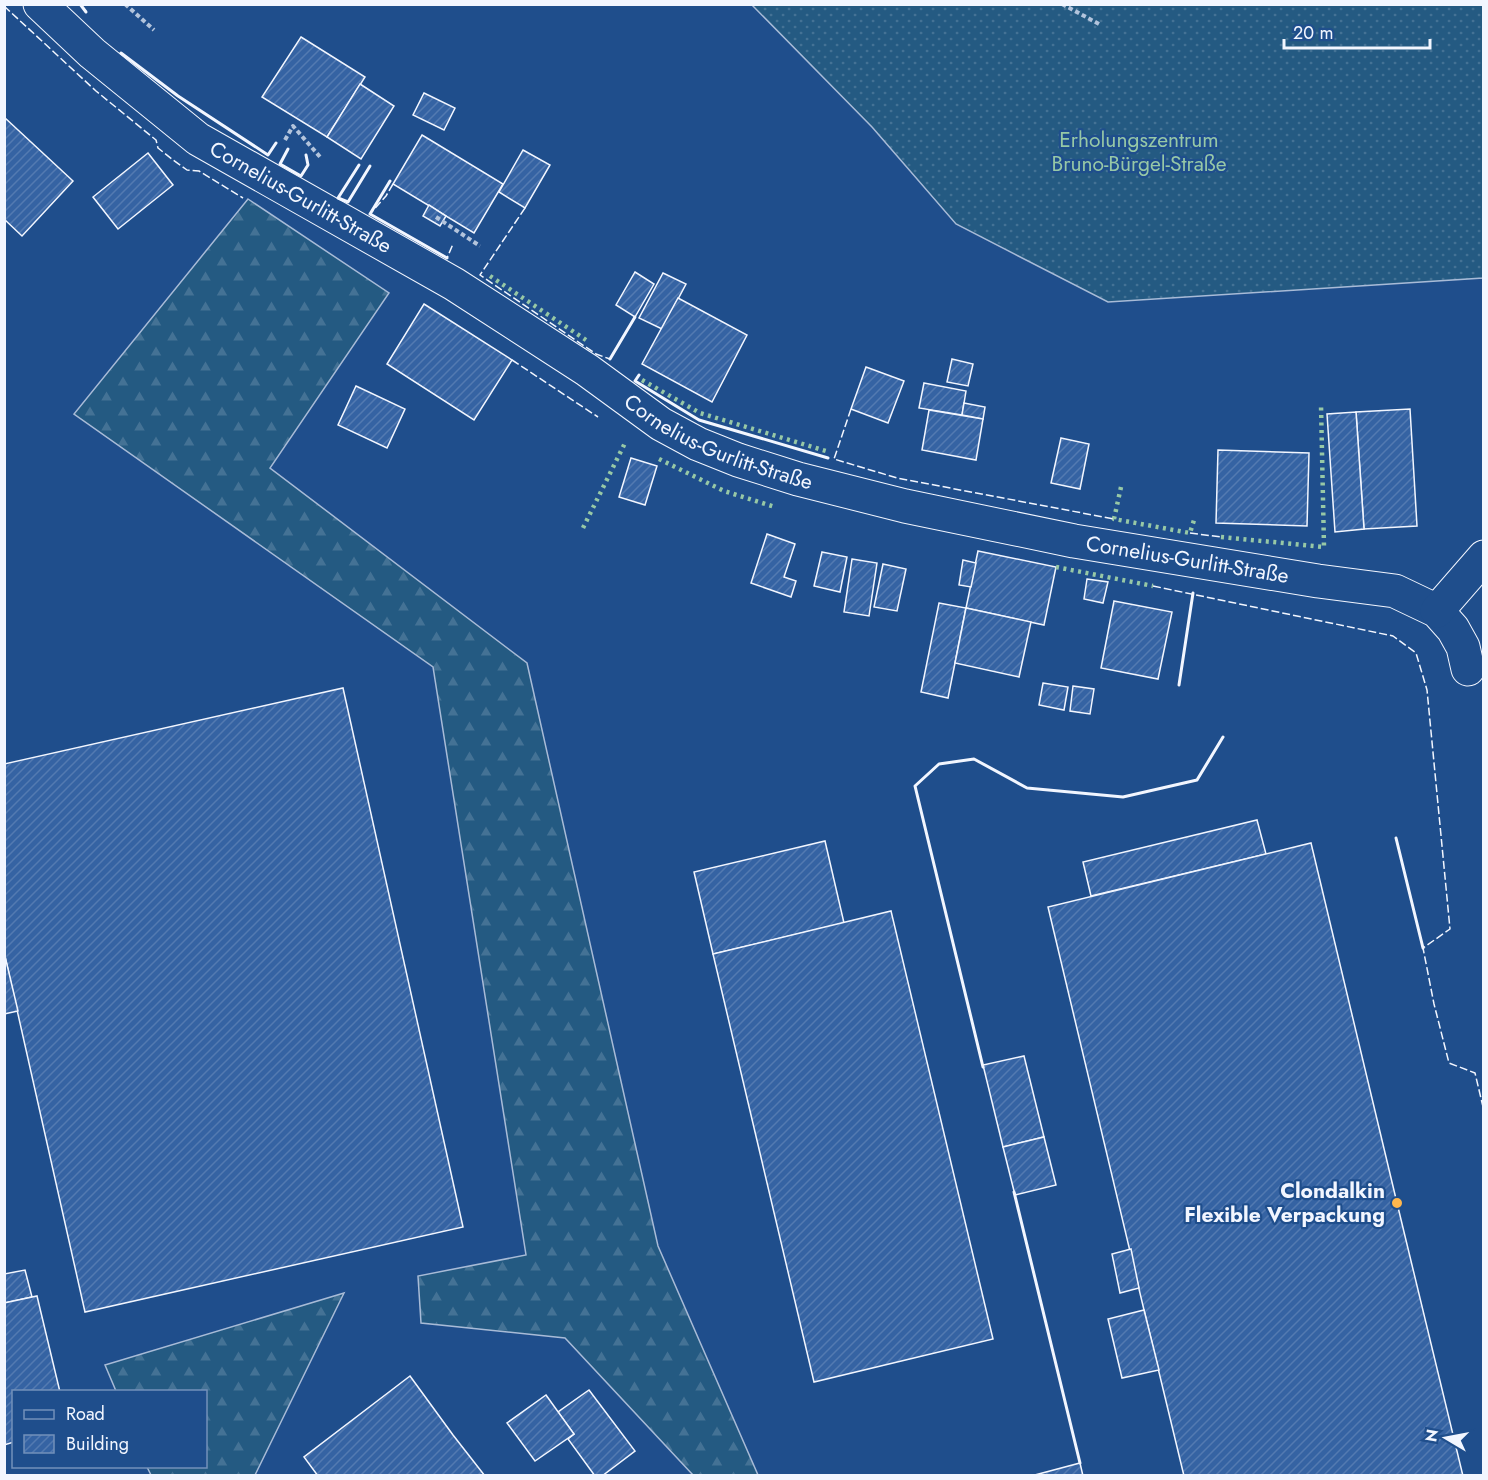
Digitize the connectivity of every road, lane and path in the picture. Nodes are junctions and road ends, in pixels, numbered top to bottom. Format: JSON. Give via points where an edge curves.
{"nodes":[{"id":1,"x":40,"y":4,"type":"edge"},
{"id":2,"x":125,"y":4,"type":"edge"},
{"id":3,"x":1062,"y":4,"type":"edge"},
{"id":4,"x":1099,"y":24,"type":"dead end"},
{"id":5,"x":154,"y":30,"type":"dead end"},
{"id":6,"x":284,"y":140,"type":"dead end"},
{"id":7,"x":327,"y":164,"type":"dead end"},
{"id":8,"x":436,"y":218,"type":"dead end"},
{"id":9,"x":480,"y":246,"type":"dead end"},
{"id":10,"x":1484,"y":557,"type":"edge"},
{"id":11,"x":1437,"y":611,"type":"junction"},
{"id":12,"x":1468,"y":669,"type":"dead end"}],
"edges":[{"from":1,"to":11,"type":"street","name":"Cornelius-Gurlitt-Straße","via":[[92,53],[198,139],[454,284],[662,424],[698,444],[738,460],[883,501],[1068,540],[1395,591]]},
{"from":2,"to":5,"type":"path"},
{"from":3,"to":4,"type":"path"},
{"from":6,"to":7,"type":"path","via":[[293,126]]},
{"from":8,"to":9,"type":"path"},
{"from":10,"to":11,"type":"street"},
{"from":11,"to":12,"type":"street","name":"Cornelius-Gurlitt-Straße","via":[[1463,647]]}]}
